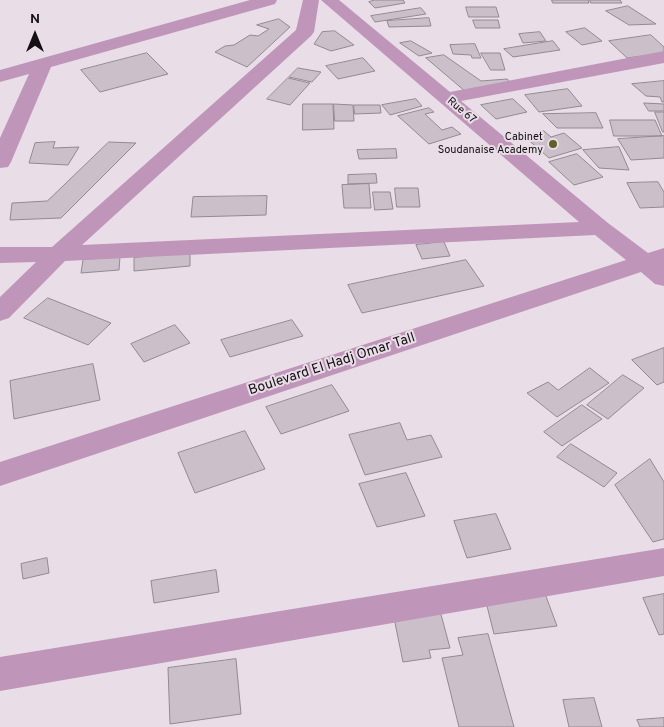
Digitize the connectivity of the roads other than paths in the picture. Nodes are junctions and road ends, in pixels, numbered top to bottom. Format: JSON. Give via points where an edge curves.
{"nodes":[{"id":1,"x":269,"y":0,"type":"edge"},
{"id":2,"x":311,"y":0,"type":"edge"},
{"id":3,"x":329,"y":0,"type":"edge"},
{"id":4,"x":664,"y":57,"type":"edge"},
{"id":5,"x":42,"y":66,"type":"junction"},
{"id":6,"x":0,"y":76,"type":"edge"},
{"id":7,"x":447,"y":98,"type":"junction"},
{"id":8,"x":0,"y":162,"type":"edge"},
{"id":9,"x":600,"y":228,"type":"junction"},
{"id":10,"x":58,"y":254,"type":"junction"},
{"id":11,"x":0,"y":255,"type":"edge"},
{"id":12,"x":657,"y":266,"type":"edge"},
{"id":13,"x":0,"y":312,"type":"edge"},
{"id":14,"x":0,"y":474,"type":"edge"},
{"id":15,"x":664,"y":562,"type":"edge"},
{"id":16,"x":0,"y":674,"type":"edge"}],
"edges":[{"from":1,"to":5,"type":"street"},
{"from":2,"to":10,"type":"street","via":[[305,32]]},
{"from":3,"to":7,"type":"street","name":"Rue 67"},
{"from":4,"to":7,"type":"street"},
{"from":5,"to":6,"type":"street"},
{"from":5,"to":8,"type":"street"},
{"from":7,"to":9,"type":"street","name":"Rue 67"},
{"from":9,"to":10,"type":"street"},
{"from":9,"to":12,"type":"street","name":"Rue 67"},
{"from":10,"to":11,"type":"street"},
{"from":10,"to":13,"type":"street"},
{"from":12,"to":14,"type":"street","name":"Boulevard El Hadj Omar Tall"},
{"from":15,"to":16,"type":"street"}]}
